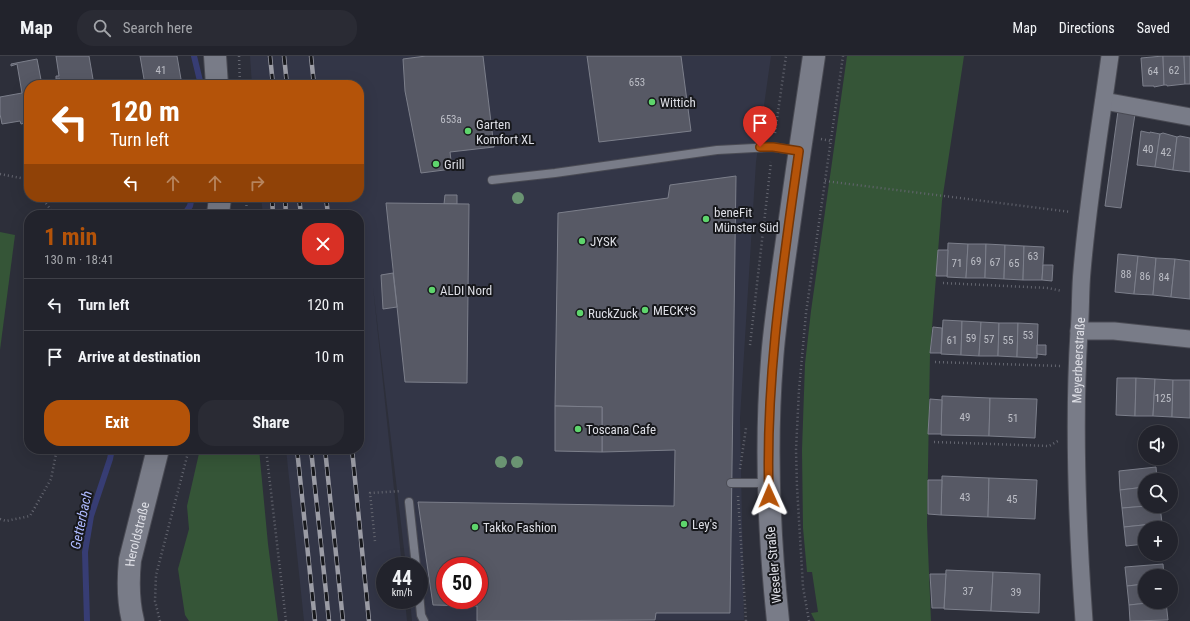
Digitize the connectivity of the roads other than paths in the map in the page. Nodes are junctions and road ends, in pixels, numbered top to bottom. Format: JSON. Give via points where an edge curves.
{"nodes":[{"id":1,"x":215,"y":56,"type":"edge"},
{"id":2,"x":814,"y":56,"type":"edge"},
{"id":3,"x":1110,"y":56,"type":"edge"},
{"id":4,"x":217,"y":80,"type":"edge"},
{"id":5,"x":1104,"y":101,"type":"junction"},
{"id":6,"x":1190,"y":116,"type":"edge"},
{"id":7,"x":799,"y":151,"type":"junction"},
{"id":8,"x":492,"y":180,"type":"dead end"},
{"id":9,"x":1079,"y":331,"type":"junction"},
{"id":10,"x":1190,"y":339,"type":"edge"},
{"id":11,"x":157,"y":454,"type":"edge"},
{"id":12,"x":731,"y":483,"type":"dead end"},
{"id":13,"x":768,"y":483,"type":"junction"},
{"id":14,"x":409,"y":502,"type":"dead end"},
{"id":15,"x":415,"y":557,"type":"edge"},
{"id":16,"x":420,"y":609,"type":"edge"},
{"id":17,"x":133,"y":621,"type":"edge"},
{"id":18,"x":424,"y":621,"type":"edge"},
{"id":19,"x":778,"y":621,"type":"edge"},
{"id":20,"x":1084,"y":621,"type":"edge"}],
"edges":[{"from":1,"to":4,"type":"main road"},
{"from":2,"to":7,"type":"main road","name":"Weseler Straße"},
{"from":3,"to":5,"type":"street","name":"Meyerbeerstraße"},
{"from":5,"to":6,"type":"street"},
{"from":5,"to":9,"type":"street","name":"Meyerbeerstraße","via":[[1087,214]]},
{"from":7,"to":8,"type":"lane","via":[[766,147],[717,150]]},
{"from":7,"to":13,"type":"main road","name":"Weseler Straße","via":[[772,360]]},
{"from":9,"to":10,"type":"street","via":[[1114,331]]},
{"from":9,"to":20,"type":"street","name":"Meyerbeerstraße","via":[[1076,366],[1076,440]]},
{"from":11,"to":17,"type":"main road","name":"Heroldstraße","via":[[130,560],[128,575]]},
{"from":12,"to":13,"type":"lane"},
{"from":13,"to":19,"type":"main road","name":"Weseler Straße"},
{"from":14,"to":15,"type":"lane"},
{"from":16,"to":18,"type":"lane"}]}
